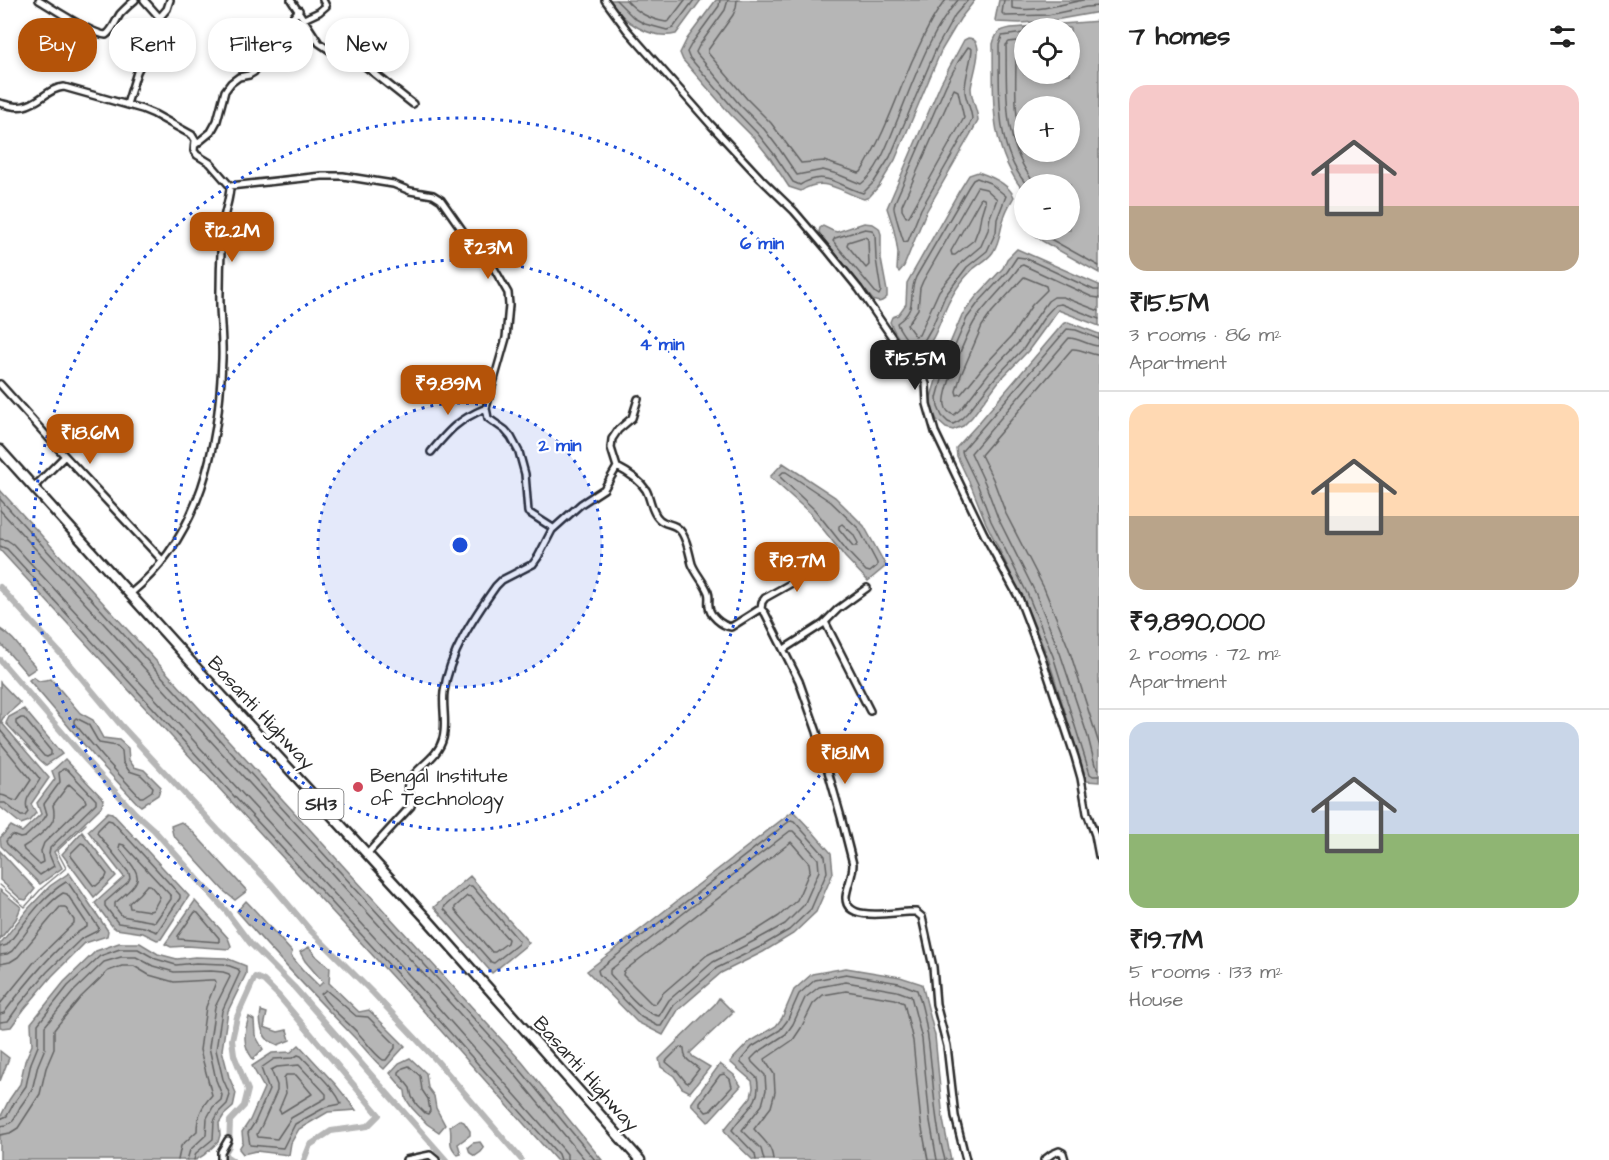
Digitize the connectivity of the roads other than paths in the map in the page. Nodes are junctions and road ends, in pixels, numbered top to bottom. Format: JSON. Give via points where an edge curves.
{"nodes":[{"id":1,"x":39,"y":0,"type":"edge"},
{"id":2,"x":135,"y":0,"type":"edge"},
{"id":3,"x":144,"y":0,"type":"edge"},
{"id":4,"x":170,"y":0,"type":"edge"},
{"id":5,"x":291,"y":0,"type":"edge"},
{"id":6,"x":323,"y":0,"type":"edge"},
{"id":7,"x":605,"y":0,"type":"edge"},
{"id":8,"x":299,"y":10,"type":"junction"},
{"id":9,"x":160,"y":18,"type":"joint"},
{"id":10,"x":303,"y":18,"type":"edge"},
{"id":11,"x":306,"y":18,"type":"edge"},
{"id":12,"x":313,"y":34,"type":"edge"},
{"id":13,"x":137,"y":72,"type":"edge"},
{"id":14,"x":0,"y":103,"type":"edge"},
{"id":15,"x":127,"y":104,"type":"junction"},
{"id":16,"x":413,"y":104,"type":"dead end"},
{"id":17,"x":195,"y":145,"type":"junction"},
{"id":18,"x":230,"y":186,"type":"junction"},
{"id":19,"x":0,"y":384,"type":"edge"},
{"id":20,"x":638,"y":399,"type":"dead end"},
{"id":21,"x":486,"y":408,"type":"junction"},
{"id":22,"x":0,"y":450,"type":"edge"},
{"id":23,"x":431,"y":452,"type":"dead end"},
{"id":24,"x":65,"y":456,"type":"junction"},
{"id":25,"x":616,"y":467,"type":"junction"},
{"id":26,"x":34,"y":487,"type":"junction"},
{"id":27,"x":553,"y":528,"type":"junction"},
{"id":28,"x":163,"y":561,"type":"junction"},
{"id":29,"x":816,"y":565,"type":"dead end"},
{"id":30,"x":867,"y":588,"type":"dead end"},
{"id":31,"x":130,"y":594,"type":"junction"},
{"id":32,"x":761,"y":609,"type":"junction"},
{"id":33,"x":825,"y":622,"type":"junction"},
{"id":34,"x":784,"y":649,"type":"junction"},
{"id":35,"x":870,"y":711,"type":"dead end"},
{"id":36,"x":367,"y":854,"type":"junction"},
{"id":37,"x":1099,"y":856,"type":"edge"},
{"id":38,"x":228,"y":1140,"type":"dead end"},
{"id":39,"x":221,"y":1160,"type":"edge"},
{"id":40,"x":406,"y":1160,"type":"edge"},
{"id":41,"x":436,"y":1160,"type":"edge"},
{"id":42,"x":640,"y":1160,"type":"edge"},
{"id":43,"x":966,"y":1160,"type":"edge"},
{"id":44,"x":1044,"y":1160,"type":"edge"},
{"id":45,"x":1065,"y":1160,"type":"edge"}],
"edges":[{"from":1,"to":2,"type":"street","via":[[106,36]]},
{"from":3,"to":9,"type":"street"},
{"from":4,"to":9,"type":"street"},
{"from":5,"to":8,"type":"street"},
{"from":6,"to":11,"type":"street","via":[[326,6]]},
{"from":7,"to":37,"type":"street","via":[[711,125],[860,288],[924,379],[935,432],[1019,598],[1042,658],[1076,757]]},
{"from":8,"to":10,"type":"street"},
{"from":8,"to":17,"type":"street","via":[[254,72],[231,83],[211,132]]},
{"from":12,"to":16,"type":"street","via":[[323,46],[365,66]]},
{"from":13,"to":15,"type":"street"},
{"from":14,"to":15,"type":"street","via":[[27,106],[64,87]]},
{"from":15,"to":17,"type":"street","via":[[192,135]]},
{"from":17,"to":18,"type":"street","via":[[197,155],[210,163]]},
{"from":18,"to":21,"type":"street","via":[[343,176],[393,184],[441,200],[465,234],[488,256],[509,297],[506,338]]},
{"from":18,"to":28,"type":"street","via":[[221,262],[222,359],[213,453],[199,496]]},
{"from":19,"to":24,"type":"street"},
{"from":20,"to":25,"type":"street","via":[[632,418],[612,439]]},
{"from":21,"to":23,"type":"street","via":[[458,422]]},
{"from":21,"to":27,"type":"street","via":[[488,418],[512,437],[519,452],[528,512]]},
{"from":22,"to":26,"type":"main road","name":"Basanti Highway","number":"SH3"},
{"from":24,"to":26,"type":"street"},
{"from":24,"to":28,"type":"street"},
{"from":25,"to":27,"type":"street","via":[[603,489]]},
{"from":25,"to":32,"type":"street","via":[[646,490],[659,519],[682,532],[715,618],[731,627]]},
{"from":26,"to":31,"type":"main road","name":"Basanti Highway","number":"SH3"},
{"from":27,"to":36,"type":"street","via":[[533,564],[496,586],[462,639],[445,686],[440,746],[407,784],[411,806]]},
{"from":28,"to":31,"type":"street"},
{"from":29,"to":32,"type":"street","via":[[765,598]]},
{"from":30,"to":33,"type":"street"},
{"from":31,"to":36,"type":"main road","name":"Basanti Highway","number":"SH3"},
{"from":32,"to":34,"type":"street"},
{"from":33,"to":34,"type":"street"},
{"from":33,"to":35,"type":"street"},
{"from":34,"to":43,"type":"street","via":[[821,742],[851,856],[848,906],[863,914],[916,912],[922,917]]},
{"from":36,"to":42,"type":"main road","name":"Basanti Highway","number":"SH3"},
{"from":38,"to":39,"type":"street"},
{"from":40,"to":41,"type":"street","via":[[430,1155]]},
{"from":44,"to":45,"type":"street","via":[[1059,1151]]}]}
